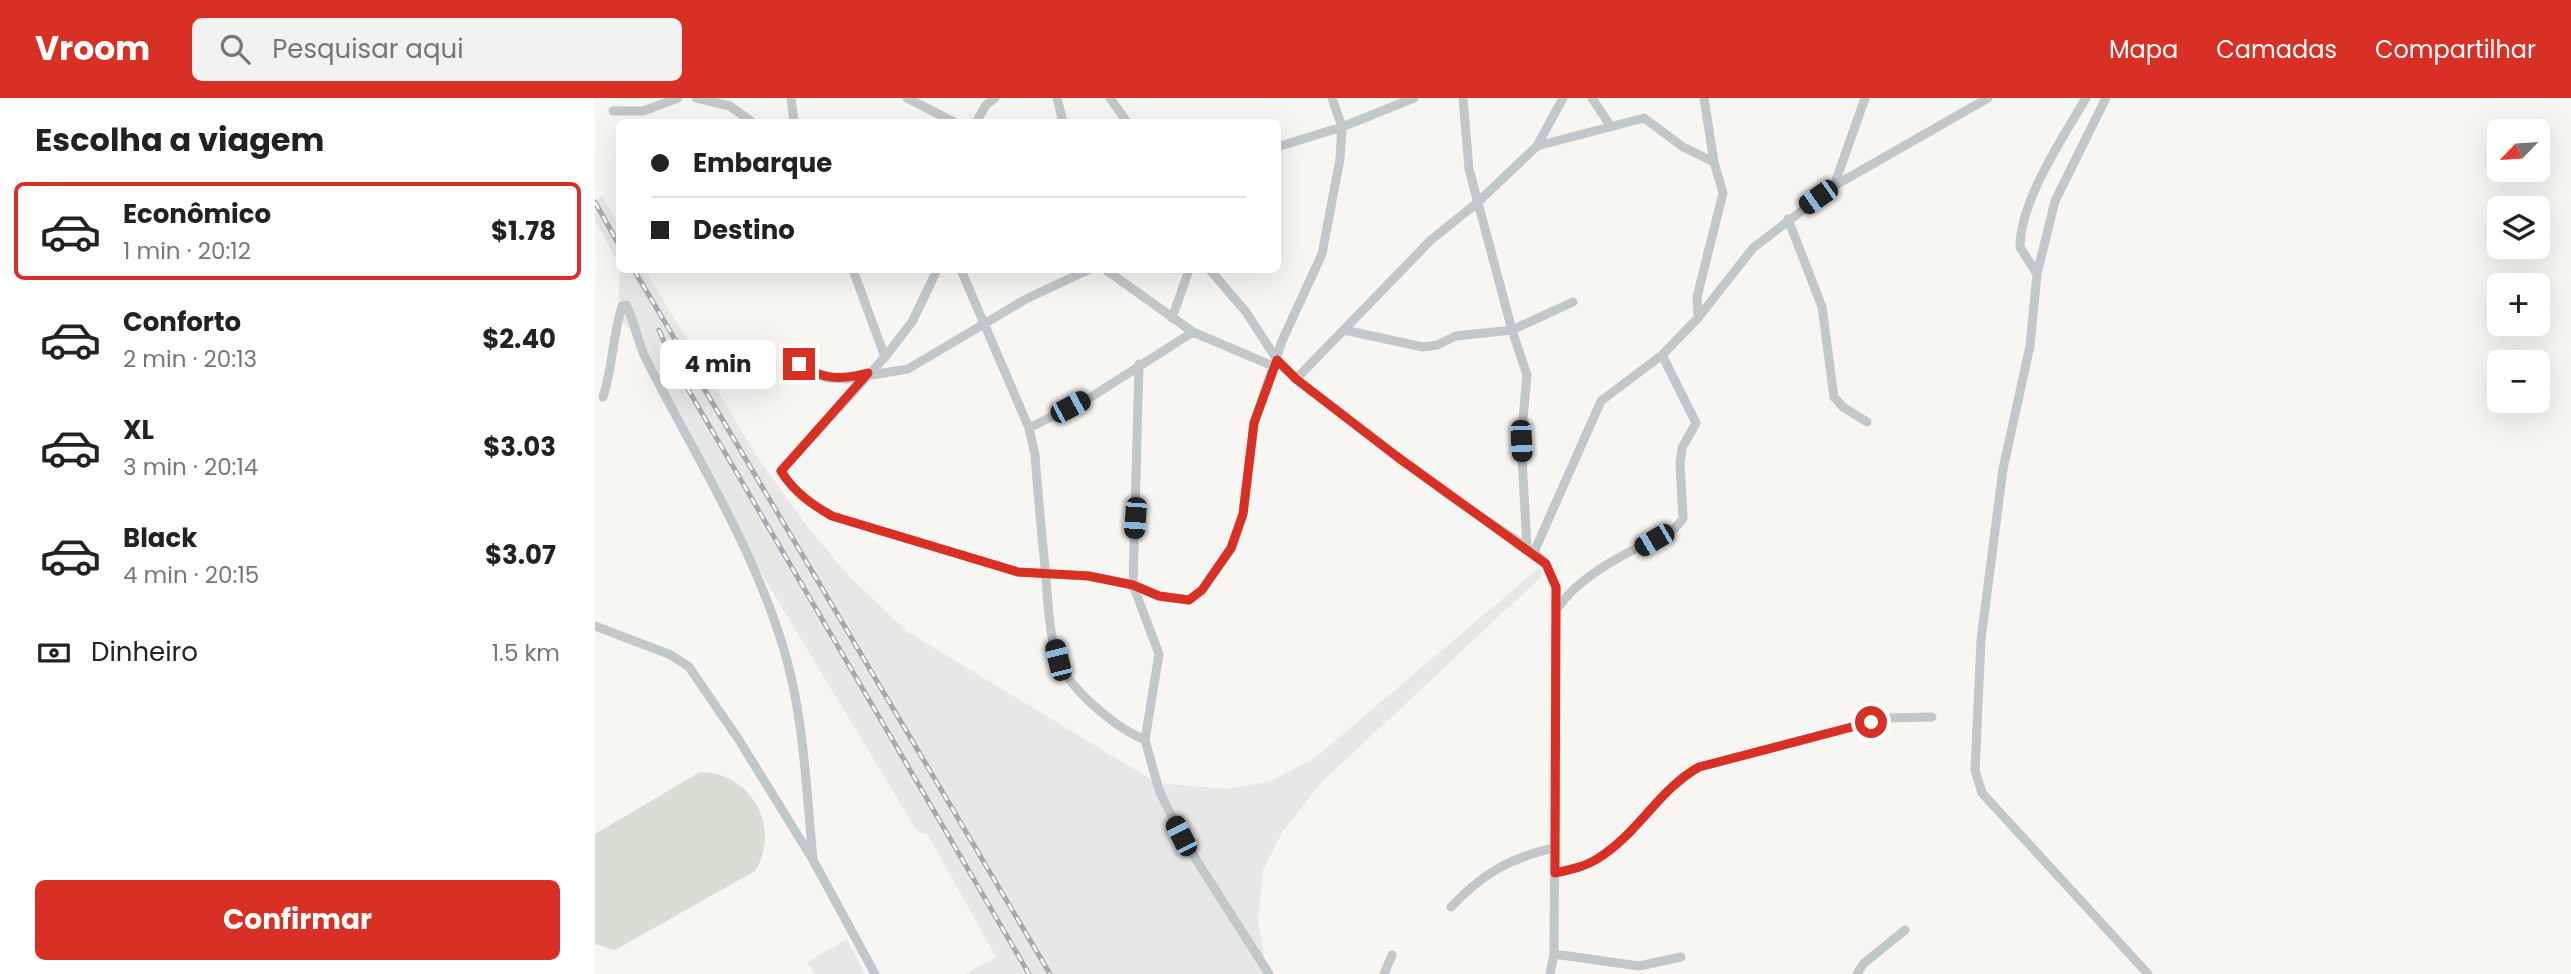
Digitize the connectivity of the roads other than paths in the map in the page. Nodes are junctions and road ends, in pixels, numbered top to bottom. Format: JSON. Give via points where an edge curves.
{"nodes":[{"id":1,"x":678,"y":98,"type":"edge"},
{"id":2,"x":696,"y":98,"type":"edge"},
{"id":3,"x":791,"y":98,"type":"edge"},
{"id":4,"x":907,"y":98,"type":"edge"},
{"id":5,"x":995,"y":98,"type":"edge"},
{"id":6,"x":1057,"y":98,"type":"edge"},
{"id":7,"x":1110,"y":98,"type":"edge"},
{"id":8,"x":1332,"y":98,"type":"edge"},
{"id":9,"x":1414,"y":98,"type":"edge"},
{"id":10,"x":1464,"y":98,"type":"edge"},
{"id":11,"x":1563,"y":98,"type":"edge"},
{"id":12,"x":1592,"y":98,"type":"edge"},
{"id":13,"x":1704,"y":98,"type":"edge"},
{"id":14,"x":1865,"y":98,"type":"edge"},
{"id":15,"x":1988,"y":98,"type":"edge"},
{"id":16,"x":2086,"y":98,"type":"edge"},
{"id":17,"x":2106,"y":98,"type":"edge"},
{"id":18,"x":613,"y":111,"type":"dead end"},
{"id":19,"x":748,"y":119,"type":"edge"},
{"id":20,"x":794,"y":119,"type":"edge"},
{"id":21,"x":948,"y":119,"type":"edge"},
{"id":22,"x":978,"y":119,"type":"edge"},
{"id":23,"x":1062,"y":119,"type":"edge"},
{"id":24,"x":1125,"y":119,"type":"edge"},
{"id":25,"x":1342,"y":127,"type":"junction"},
{"id":26,"x":1611,"y":127,"type":"junction"},
{"id":27,"x":1281,"y":146,"type":"edge"},
{"id":28,"x":1538,"y":146,"type":"junction"},
{"id":29,"x":1714,"y":162,"type":"junction"},
{"id":30,"x":1834,"y":186,"type":"junction"},
{"id":31,"x":1477,"y":203,"type":"junction"},
{"id":32,"x":1788,"y":219,"type":"junction"},
{"id":33,"x":854,"y":273,"type":"edge"},
{"id":34,"x":936,"y":273,"type":"edge"},
{"id":35,"x":962,"y":273,"type":"edge"},
{"id":36,"x":1082,"y":273,"type":"edge"},
{"id":37,"x":1110,"y":273,"type":"edge"},
{"id":38,"x":1188,"y":273,"type":"edge"},
{"id":39,"x":1213,"y":273,"type":"edge"},
{"id":40,"x":2037,"y":274,"type":"junction"},
{"id":41,"x":1573,"y":302,"type":"dead end"},
{"id":42,"x":1172,"y":318,"type":"junction"},
{"id":43,"x":1698,"y":318,"type":"junction"},
{"id":44,"x":984,"y":324,"type":"junction"},
{"id":45,"x":1344,"y":330,"type":"junction"},
{"id":46,"x":1512,"y":330,"type":"junction"},
{"id":47,"x":1193,"y":332,"type":"junction"},
{"id":48,"x":787,"y":355,"type":"dead end"},
{"id":49,"x":1662,"y":355,"type":"junction"},
{"id":50,"x":885,"y":357,"type":"junction"},
{"id":51,"x":1276,"y":363,"type":"junction"},
{"id":52,"x":1139,"y":364,"type":"junction"},
{"id":53,"x":868,"y":373,"type":"junction"},
{"id":54,"x":1296,"y":379,"type":"junction"},
{"id":55,"x":603,"y":397,"type":"dead end"},
{"id":56,"x":1867,"y":422,"type":"dead end"},
{"id":57,"x":1029,"y":428,"type":"junction"},
{"id":58,"x":1530,"y":550,"type":"junction"},
{"id":59,"x":1046,"y":576,"type":"junction"},
{"id":60,"x":1133,"y":585,"type":"junction"},
{"id":61,"x":1556,"y":610,"type":"junction"},
{"id":62,"x":595,"y":626,"type":"edge"},
{"id":63,"x":1932,"y":717,"type":"dead end"},
{"id":64,"x":1145,"y":740,"type":"junction"},
{"id":65,"x":1553,"y":848,"type":"junction"},
{"id":66,"x":813,"y":860,"type":"junction"},
{"id":67,"x":1555,"y":873,"type":"junction"},
{"id":68,"x":1451,"y":907,"type":"dead end"},
{"id":69,"x":1905,"y":930,"type":"dead end"},
{"id":70,"x":1554,"y":954,"type":"junction"},
{"id":71,"x":1392,"y":955,"type":"dead end"},
{"id":72,"x":1681,"y":957,"type":"dead end"},
{"id":73,"x":875,"y":974,"type":"edge"},
{"id":74,"x":1269,"y":974,"type":"edge"},
{"id":75,"x":1384,"y":974,"type":"edge"},
{"id":76,"x":1550,"y":974,"type":"edge"},
{"id":77,"x":1857,"y":974,"type":"edge"},
{"id":78,"x":2148,"y":974,"type":"edge"}],
"edges":[{"from":1,"to":18,"type":"street","via":[[643,111]]},
{"from":2,"to":19,"type":"street","via":[[730,107]]},
{"from":3,"to":20,"type":"street"},
{"from":4,"to":21,"type":"street"},
{"from":5,"to":22,"type":"street"},
{"from":6,"to":23,"type":"street"},
{"from":7,"to":24,"type":"street"},
{"from":8,"to":25,"type":"street"},
{"from":9,"to":25,"type":"street"},
{"from":10,"to":31,"type":"street","via":[[1469,169]]},
{"from":11,"to":28,"type":"street"},
{"from":12,"to":26,"type":"street"},
{"from":13,"to":29,"type":"street"},
{"from":14,"to":30,"type":"street"},
{"from":15,"to":30,"type":"street"},
{"from":16,"to":40,"type":"street","via":[[2022,226],[2019,247]]},
{"from":17,"to":40,"type":"street","via":[[2055,201]]},
{"from":25,"to":27,"type":"street"},
{"from":25,"to":51,"type":"street","via":[[1341,159],[1322,254]]},
{"from":26,"to":28,"type":"street"},
{"from":26,"to":29,"type":"street","via":[[1644,118]]},
{"from":28,"to":31,"type":"street"},
{"from":29,"to":43,"type":"street","via":[[1723,193],[1697,297]]},
{"from":30,"to":32,"type":"street"},
{"from":31,"to":45,"type":"street","via":[[1431,240]]},
{"from":31,"to":46,"type":"street"},
{"from":32,"to":43,"type":"street","via":[[1753,248]]},
{"from":32,"to":56,"type":"street","via":[[1822,307],[1834,397]]},
{"from":33,"to":50,"type":"street"},
{"from":34,"to":50,"type":"street","via":[[912,322]]},
{"from":35,"to":44,"type":"street"},
{"from":36,"to":44,"type":"street"},
{"from":37,"to":42,"type":"street"},
{"from":38,"to":42,"type":"street"},
{"from":39,"to":51,"type":"street","via":[[1246,312]]},
{"from":40,"to":78,"type":"street","via":[[2030,346],[1992,538],[1981,640],[1977,784]]},
{"from":41,"to":46,"type":"street"},
{"from":42,"to":47,"type":"street"},
{"from":43,"to":49,"type":"street"},
{"from":44,"to":53,"type":"street","via":[[915,366]]},
{"from":44,"to":57,"type":"street"},
{"from":45,"to":46,"type":"street","via":[[1423,347],[1456,336]]},
{"from":45,"to":54,"type":"street"},
{"from":46,"to":58,"type":"street","via":[[1527,375],[1521,441]]},
{"from":47,"to":51,"type":"street"},
{"from":47,"to":52,"type":"street"},
{"from":48,"to":53,"type":"street","via":[[827,378]]},
{"from":49,"to":58,"type":"street","via":[[1601,401]]},
{"from":49,"to":61,"type":"street","via":[[1696,423],[1682,448],[1683,519],[1591,576]]},
{"from":50,"to":53,"type":"street"},
{"from":51,"to":54,"type":"street"},
{"from":51,"to":60,"type":"street","via":[[1254,423],[1243,514],[1231,548],[1202,590],[1189,600],[1159,596]]},
{"from":52,"to":57,"type":"street","via":[[1091,397]]},
{"from":52,"to":60,"type":"street"},
{"from":53,"to":59,"type":"street","via":[[781,471],[789,484],[808,503],[832,516],[1018,572]]},
{"from":54,"to":58,"type":"street","via":[[1447,494]]},
{"from":55,"to":66,"type":"street","via":[[612,339],[626,305],[644,356],[754,565],[782,643],[798,721]]},
{"from":57,"to":59,"type":"street"},
{"from":58,"to":61,"type":"street","via":[[1546,564],[1556,587]]},
{"from":59,"to":60,"type":"street","via":[[1089,576]]},
{"from":59,"to":64,"type":"street","via":[[1049,626],[1058,660],[1097,707],[1128,733]]},
{"from":60,"to":64,"type":"street","via":[[1159,654]]},
{"from":61,"to":65,"type":"street"},
{"from":62,"to":66,"type":"street","via":[[671,655],[689,667]]},
{"from":63,"to":67,"type":"street","via":[[1887,718],[1699,767],[1679,778],[1597,859]]},
{"from":64,"to":74,"type":"street","via":[[1159,790],[1181,836]]},
{"from":65,"to":67,"type":"street"},
{"from":65,"to":68,"type":"street","via":[[1497,867]]},
{"from":66,"to":73,"type":"street"},
{"from":67,"to":70,"type":"street"},
{"from":69,"to":77,"type":"street"},
{"from":70,"to":72,"type":"street","via":[[1639,966]]},
{"from":70,"to":76,"type":"street"},
{"from":71,"to":75,"type":"street"}]}
